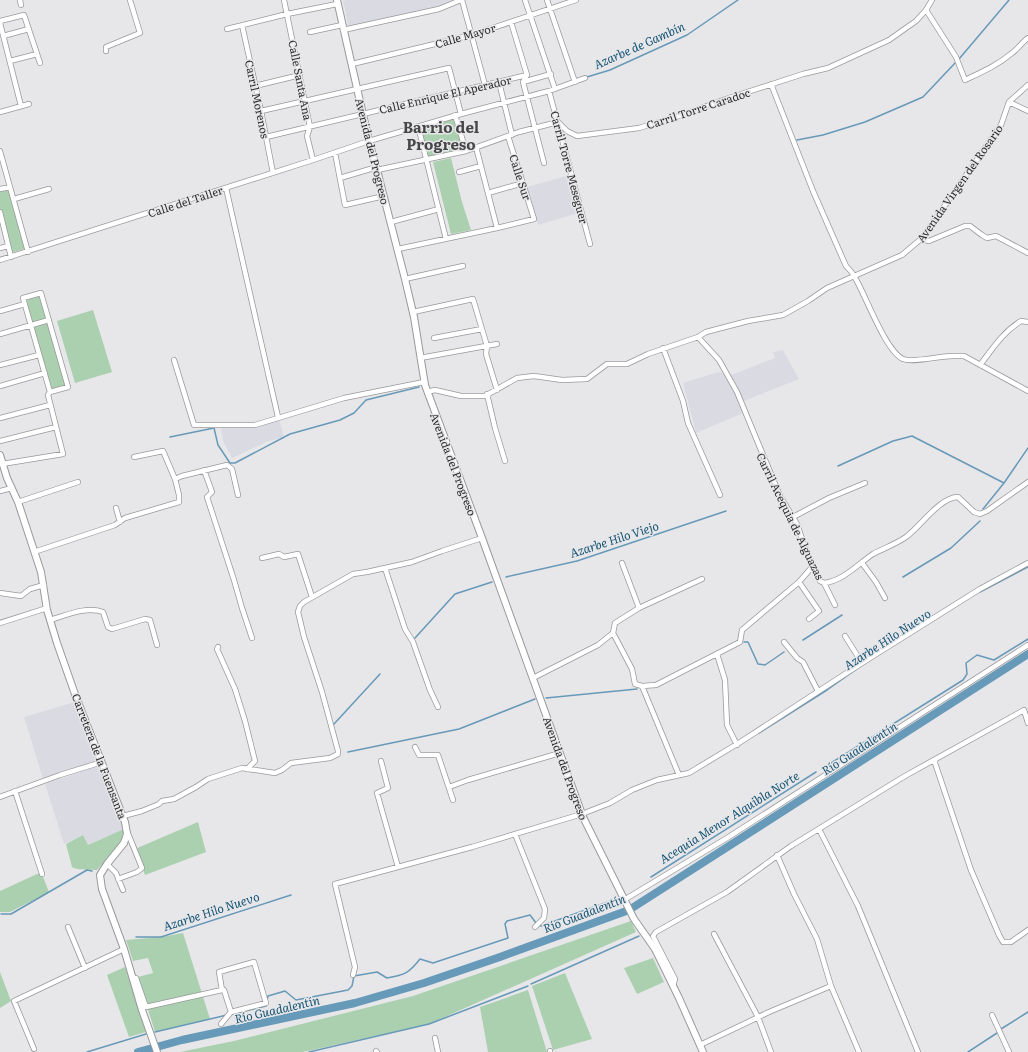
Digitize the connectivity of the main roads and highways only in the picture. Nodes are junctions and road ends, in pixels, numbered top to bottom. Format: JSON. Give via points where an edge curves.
{"nodes":[{"id":1,"x":337,"y":2,"type":"edge"},
{"id":2,"x":0,"y":455,"type":"edge"},
{"id":3,"x":157,"y":1052,"type":"edge"},
{"id":4,"x":703,"y":1052,"type":"edge"}],
"edges":[{"from":1,"to":4,"type":"main road","name":"Avenida del Progreso","via":[[369,141],[413,312],[427,392],[582,814],[634,919],[655,949]]},
{"from":2,"to":3,"type":"main road","name":"Carretera de la Fuensanta","via":[[34,552],[44,585],[50,620],[76,697],[123,816],[127,834],[124,843],[100,875],[102,889]]}]}
